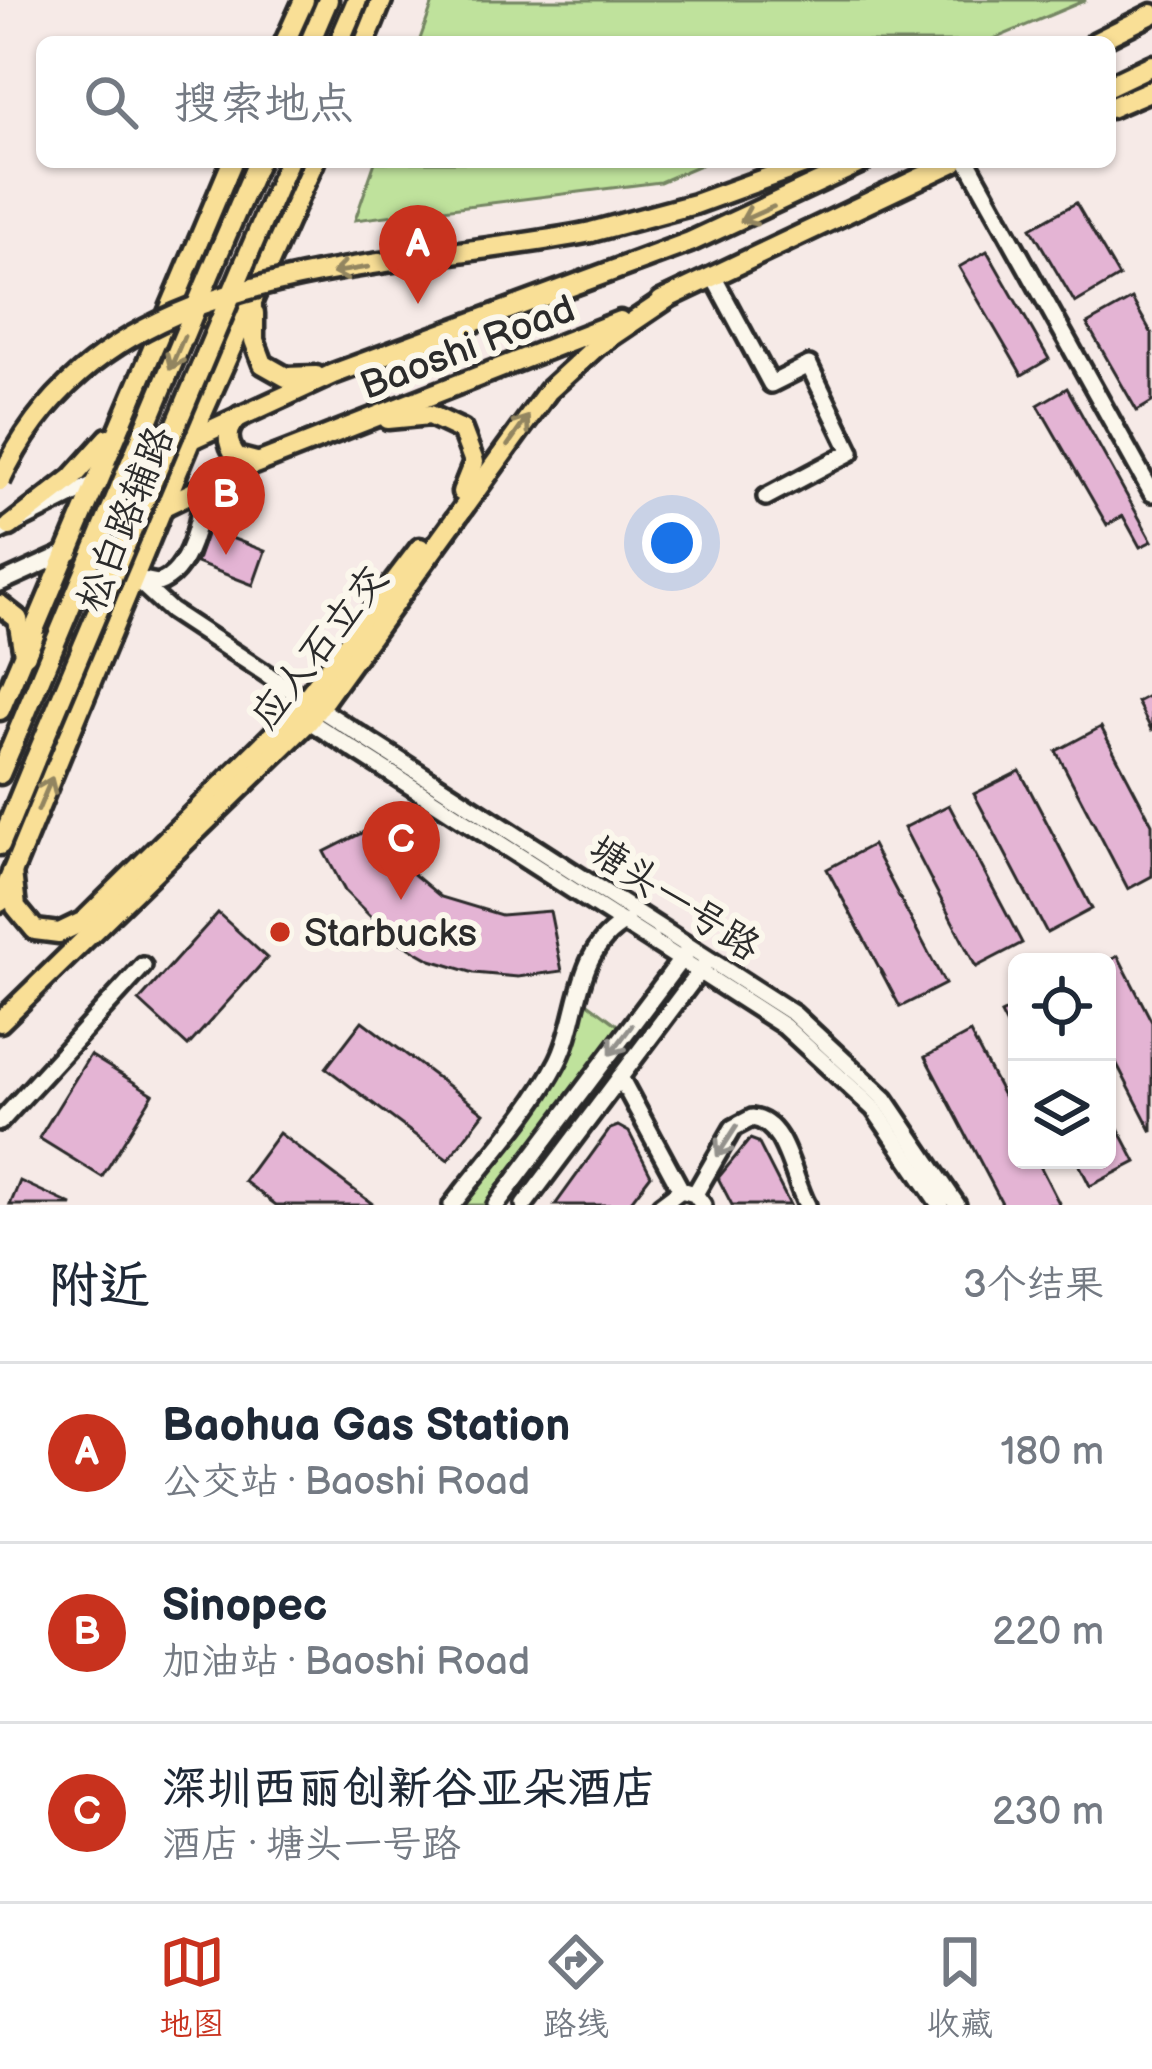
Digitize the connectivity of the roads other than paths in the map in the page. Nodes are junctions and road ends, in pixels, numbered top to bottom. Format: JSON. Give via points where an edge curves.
{"nodes":[{"id":1,"x":304,"y":0,"type":"edge"},
{"id":2,"x":328,"y":0,"type":"edge"},
{"id":3,"x":357,"y":0,"type":"edge"},
{"id":4,"x":382,"y":0,"type":"edge"},
{"id":5,"x":1152,"y":14,"type":"edge"},
{"id":6,"x":288,"y":36,"type":"edge"},
{"id":7,"x":313,"y":36,"type":"edge"},
{"id":8,"x":342,"y":36,"type":"edge"},
{"id":9,"x":367,"y":36,"type":"edge"},
{"id":10,"x":1108,"y":36,"type":"edge"},
{"id":11,"x":1152,"y":64,"type":"edge"},
{"id":12,"x":1116,"y":83,"type":"edge"},
{"id":13,"x":1151,"y":90,"type":"edge"},
{"id":14,"x":1116,"y":105,"type":"edge"},
{"id":15,"x":229,"y":168,"type":"edge"},
{"id":16,"x":255,"y":168,"type":"edge"},
{"id":17,"x":285,"y":168,"type":"edge"},
{"id":18,"x":311,"y":168,"type":"edge"},
{"id":19,"x":794,"y":168,"type":"edge"},
{"id":20,"x":849,"y":168,"type":"edge"},
{"id":21,"x":941,"y":168,"type":"edge"},
{"id":22,"x":971,"y":168,"type":"edge"},
{"id":23,"x":186,"y":268,"type":"junction"},
{"id":24,"x":713,"y":276,"type":"junction"},
{"id":25,"x":668,"y":298,"type":"junction"},
{"id":26,"x":255,"y":302,"type":"junction"},
{"id":27,"x":333,"y":374,"type":"junction"},
{"id":28,"x":243,"y":412,"type":"junction"},
{"id":29,"x":122,"y":420,"type":"junction"},
{"id":30,"x":348,"y":428,"type":"junction"},
{"id":31,"x":193,"y":434,"type":"junction"},
{"id":32,"x":261,"y":462,"type":"junction"},
{"id":33,"x":0,"y":481,"type":"edge"},
{"id":34,"x":96,"y":483,"type":"junction"},
{"id":35,"x":203,"y":487,"type":"junction"},
{"id":36,"x":1152,"y":493,"type":"edge"},
{"id":37,"x":766,"y":497,"type":"dead end"},
{"id":38,"x":166,"y":504,"type":"junction"},
{"id":39,"x":5,"y":529,"type":"edge"},
{"id":40,"x":66,"y":553,"type":"junction"},
{"id":41,"x":135,"y":578,"type":"junction"},
{"id":42,"x":0,"y":583,"type":"edge"},
{"id":43,"x":0,"y":605,"type":"edge"},
{"id":44,"x":21,"y":660,"type":"junction"},
{"id":45,"x":89,"y":689,"type":"junction"},
{"id":46,"x":0,"y":710,"type":"edge"},
{"id":47,"x":307,"y":711,"type":"junction"},
{"id":48,"x":0,"y":774,"type":"edge"},
{"id":49,"x":0,"y":845,"type":"edge"},
{"id":50,"x":12,"y":872,"type":"junction"},
{"id":51,"x":0,"y":902,"type":"edge"},
{"id":52,"x":626,"y":922,"type":"junction"},
{"id":53,"x":687,"y":952,"type":"junction"},
{"id":54,"x":705,"y":964,"type":"junction"},
{"id":55,"x":143,"y":967,"type":"dead end"},
{"id":56,"x":0,"y":1022,"type":"edge"},
{"id":57,"x":620,"y":1077,"type":"junction"},
{"id":58,"x":0,"y":1123,"type":"edge"},
{"id":59,"x":693,"y":1196,"type":"edge"},
{"id":60,"x":452,"y":1205,"type":"edge"},
{"id":61,"x":496,"y":1205,"type":"edge"},
{"id":62,"x":524,"y":1205,"type":"edge"},
{"id":63,"x":661,"y":1205,"type":"edge"},
{"id":64,"x":807,"y":1205,"type":"edge"},
{"id":65,"x":940,"y":1205,"type":"edge"},
{"id":66,"x":957,"y":1205,"type":"edge"}],
"edges":[{"from":1,"to":6,"type":"main road"},
{"from":2,"to":7,"type":"main road"},
{"from":3,"to":8,"type":"main road"},
{"from":4,"to":9,"type":"main road"},
{"from":5,"to":10,"type":"main road"},
{"from":11,"to":12,"type":"main road"},
{"from":13,"to":14,"type":"main road"},
{"from":15,"to":23,"type":"main road","name":"松白路辅路"},
{"from":16,"to":48,"type":"main road","one_way":true,"bridge":true},
{"from":17,"to":49,"type":"main road","bridge":true},
{"from":18,"to":26,"type":"main road","name":"松白路辅路"},
{"from":19,"to":33,"type":"main road","one_way":true,"bridge":true,"via":[[590,232],[286,281],[158,320],[107,350],[54,397]]},
{"from":20,"to":27,"type":"main road","name":"Baoshi Road","one_way":true,"via":[[690,242]]},
{"from":21,"to":24,"type":"main road","name":"Baoshi Road"},
{"from":22,"to":36,"type":"street"},
{"from":23,"to":26,"type":"main road","via":[[185,296],[200,316],[224,322]]},
{"from":23,"to":29,"type":"main road","name":"松白路辅路"},
{"from":24,"to":25,"type":"main road","name":"Baoshi Road"},
{"from":24,"to":37,"type":"street","via":[[771,384],[809,365],[851,452]]},
{"from":25,"to":30,"type":"main road","name":"Baoshi Road"},
{"from":47,"to":25,"type":"main road","name":"应人石立交","one_way":true,"via":[[548,391]]},
{"from":26,"to":27,"type":"main road","via":[[263,364],[286,377]]},
{"from":26,"to":31,"type":"main road","name":"松白路辅路"},
{"from":27,"to":28,"type":"main road","name":"Baoshi Road"},
{"from":28,"to":31,"type":"main road","name":"Baoshi Road"},
{"from":28,"to":32,"type":"main road","via":[[228,442],[237,457]]},
{"from":29,"to":34,"type":"main road","name":"松白路辅路"},
{"from":29,"to":39,"type":"main road","via":[[72,478]]},
{"from":30,"to":32,"type":"main road","name":"Baoshi Road"},
{"from":30,"to":47,"type":"main road","via":[[442,417],[469,440],[472,472]]},
{"from":31,"to":34,"type":"main road","name":"Baoshi Road"},
{"from":31,"to":38,"type":"main road","name":"松白路辅路"},
{"from":32,"to":35,"type":"main road","name":"Baoshi Road"},
{"from":34,"to":39,"type":"street","name":"Baoshi Road"},
{"from":34,"to":40,"type":"main road","name":"松白路辅路"},
{"from":35,"to":38,"type":"main road","name":"Baoshi Road"},
{"from":35,"to":41,"type":"street","via":[[178,571],[158,583]]},
{"from":38,"to":40,"type":"main road","name":"Baoshi Road"},
{"from":38,"to":41,"type":"main road","name":"松白路辅路"},
{"from":40,"to":42,"type":"street","name":"Baoshi Road"},
{"from":40,"to":44,"type":"main road","name":"松白路辅路"},
{"from":41,"to":45,"type":"main road","name":"松白路辅路"},
{"from":41,"to":47,"type":"street"},
{"from":43,"to":44,"type":"main road","via":[[24,631]]},
{"from":44,"to":45,"type":"main road","via":[[39,643],[62,641],[82,655]]},
{"from":44,"to":46,"type":"main road","name":"松白路辅路"},
{"from":50,"to":45,"type":"main road","name":"松白路辅路","one_way":true},
{"from":47,"to":50,"type":"main road","via":[[72,928],[46,934],[24,920]]},
{"from":47,"to":52,"type":"street","name":"塘头一号路"},
{"from":47,"to":53,"type":"street","name":"塘头一号路"},
{"from":47,"to":56,"type":"main road","name":"应人石立交"},
{"from":50,"to":51,"type":"main road","name":"松白路辅路"},
{"from":52,"to":53,"type":"street","name":"塘头一号路"},
{"from":52,"to":60,"type":"street","via":[[590,957],[549,1077]]},
{"from":53,"to":54,"type":"street","name":"塘头一号路"},
{"from":53,"to":61,"type":"street","one_way":true},
{"from":54,"to":57,"type":"street"},
{"from":54,"to":65,"type":"street","name":"塘头一号路","via":[[854,1088]]},
{"from":54,"to":66,"type":"street","name":"塘头一号路","via":[[794,1014],[865,1077]]},
{"from":55,"to":58,"type":"street"},
{"from":57,"to":59,"type":"street"},
{"from":57,"to":62,"type":"street"},
{"from":59,"to":63,"type":"street"},
{"from":64,"to":59,"type":"street","one_way":true,"via":[[780,1133],[752,1118],[733,1128]]}]}
